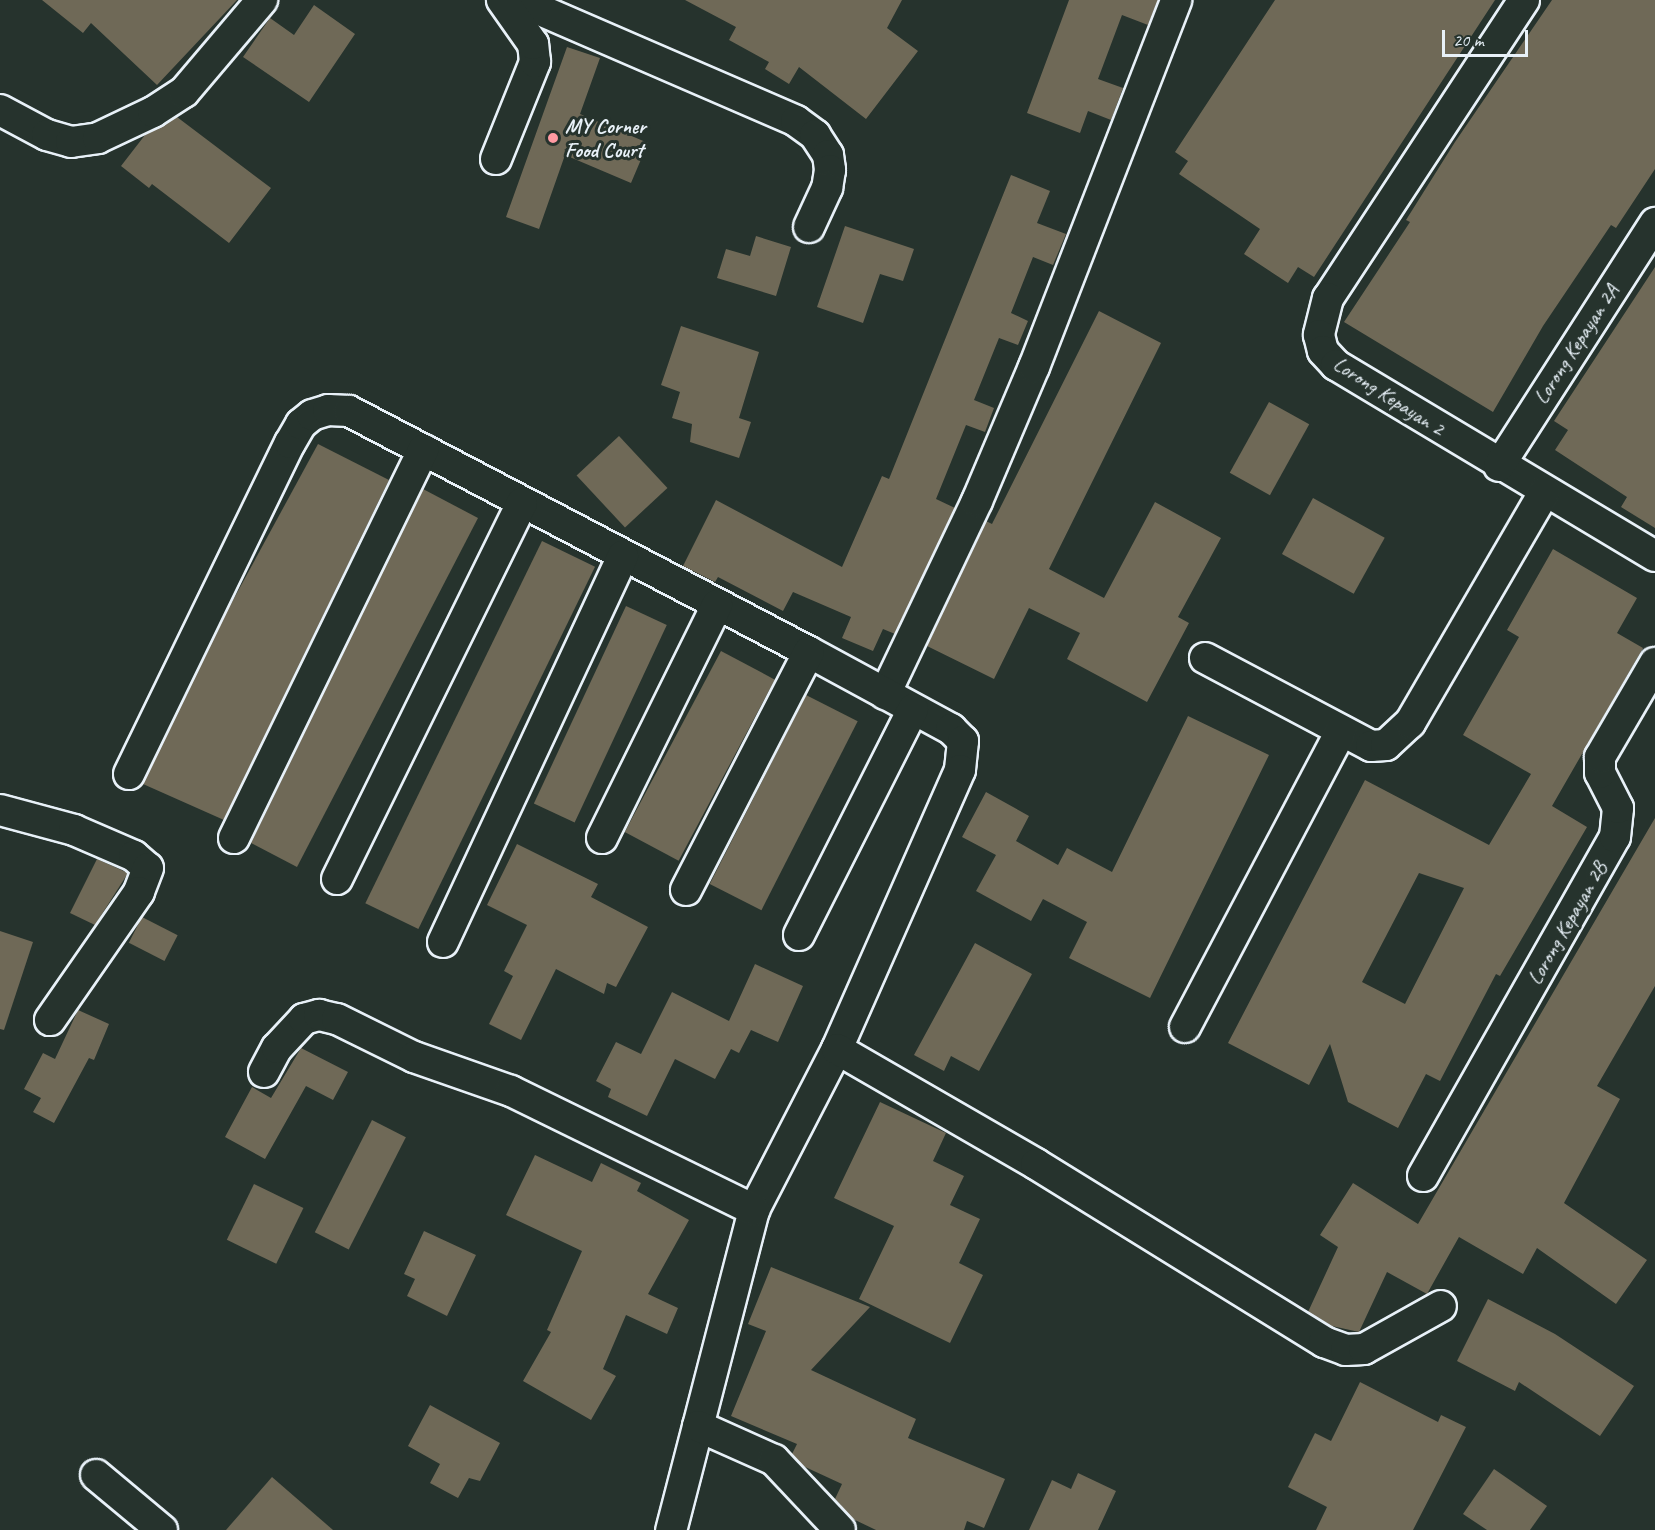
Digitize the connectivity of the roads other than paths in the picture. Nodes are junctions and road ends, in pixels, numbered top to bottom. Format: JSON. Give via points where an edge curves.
{"nodes":[{"id":1,"x":262,"y":0,"type":"edge"},
{"id":2,"x":502,"y":0,"type":"edge"},
{"id":3,"x":517,"y":0,"type":"edge"},
{"id":4,"x":1176,"y":0,"type":"edge"},
{"id":5,"x":1524,"y":0,"type":"edge"},
{"id":6,"x":0,"y":110,"type":"edge"},
{"id":7,"x":496,"y":159,"type":"dead end"},
{"id":8,"x":1655,"y":223,"type":"edge"},
{"id":9,"x":809,"y":227,"type":"dead end"},
{"id":10,"x":423,"y":450,"type":"junction"},
{"id":11,"x":1499,"y":466,"type":"junction"},
{"id":12,"x":1545,"y":491,"type":"junction"},
{"id":13,"x":522,"y":503,"type":"junction"},
{"id":14,"x":623,"y":556,"type":"junction"},
{"id":15,"x":1655,"y":556,"type":"edge"},
{"id":16,"x":717,"y":605,"type":"junction"},
{"id":17,"x":809,"y":652,"type":"junction"},
{"id":18,"x":1205,"y":658,"type":"dead end"},
{"id":19,"x":1655,"y":663,"type":"edge"},
{"id":20,"x":885,"y":694,"type":"junction"},
{"id":21,"x":913,"y":709,"type":"junction"},
{"id":22,"x":1341,"y":731,"type":"junction"},
{"id":23,"x":129,"y":774,"type":"dead end"},
{"id":24,"x":0,"y":810,"type":"edge"},
{"id":25,"x":234,"y":838,"type":"dead end"},
{"id":26,"x":602,"y":838,"type":"dead end"},
{"id":27,"x":337,"y":879,"type":"dead end"},
{"id":28,"x":686,"y":890,"type":"dead end"},
{"id":29,"x":799,"y":935,"type":"dead end"},
{"id":30,"x":443,"y":942,"type":"dead end"},
{"id":31,"x":50,"y":1020,"type":"dead end"},
{"id":32,"x":1185,"y":1027,"type":"dead end"},
{"id":33,"x":837,"y":1048,"type":"junction"},
{"id":34,"x":264,"y":1072,"type":"dead end"},
{"id":35,"x":1422,"y":1176,"type":"dead end"},
{"id":36,"x":754,"y":1210,"type":"junction"},
{"id":37,"x":1441,"y":1306,"type":"dead end"},
{"id":38,"x":698,"y":1426,"type":"junction"},
{"id":39,"x":96,"y":1475,"type":"dead end"},
{"id":40,"x":162,"y":1530,"type":"edge"},
{"id":41,"x":671,"y":1530,"type":"edge"},
{"id":42,"x":840,"y":1530,"type":"edge"}],
"edges":[{"from":1,"to":6,"type":"street","via":[[184,92],[153,112],[98,138],[71,142],[47,135]]},
{"from":2,"to":7,"type":"street","via":[[533,44],[535,62]]},
{"from":3,"to":9,"type":"street","via":[[796,121],[814,135],[828,155],[830,170],[828,188]]},
{"from":4,"to":20,"type":"street","via":[[1034,367],[977,501]]},
{"from":5,"to":11,"type":"street","name":"Lorong Kepayan 2","via":[[1328,298],[1319,334],[1323,351],[1336,365]]},
{"from":8,"to":11,"type":"street","name":"Lorong Kepayan 2A"},
{"from":10,"to":13,"type":"street"},
{"from":10,"to":23,"type":"street","via":[[349,411],[328,410],[301,424]]},
{"from":10,"to":25,"type":"street"},
{"from":11,"to":12,"type":"street","name":"Lorong Kepayan 2"},
{"from":12,"to":15,"type":"street","name":"Lorong Kepayan 2"},
{"from":12,"to":22,"type":"street","via":[[1410,723],[1386,746],[1371,746]]},
{"from":13,"to":14,"type":"street"},
{"from":13,"to":27,"type":"street"},
{"from":14,"to":16,"type":"street"},
{"from":14,"to":30,"type":"street"},
{"from":16,"to":17,"type":"street"},
{"from":16,"to":26,"type":"street"},
{"from":17,"to":20,"type":"street"},
{"from":17,"to":28,"type":"street"},
{"from":18,"to":22,"type":"street"},
{"from":19,"to":35,"type":"street","name":"Lorong Kepayan 2B","via":[[1600,758],[1600,773],[1618,808],[1615,837]]},
{"from":20,"to":21,"type":"street"},
{"from":21,"to":29,"type":"street"},
{"from":21,"to":33,"type":"street","via":[[963,741],[960,770]]},
{"from":22,"to":32,"type":"street"},
{"from":24,"to":31,"type":"street","via":[[74,830],[134,856],[148,868],[139,892]]},
{"from":33,"to":36,"type":"street"},
{"from":33,"to":37,"type":"street","via":[[1036,1164],[1324,1342],[1346,1350],[1364,1349]]},
{"from":34,"to":36,"type":"street","via":[[277,1048],[304,1019],[319,1015],[337,1019],[414,1057],[511,1091]]},
{"from":36,"to":38,"type":"street"},
{"from":38,"to":41,"type":"street"},
{"from":38,"to":42,"type":"street","via":[[774,1460]]},
{"from":39,"to":40,"type":"street"}]}
